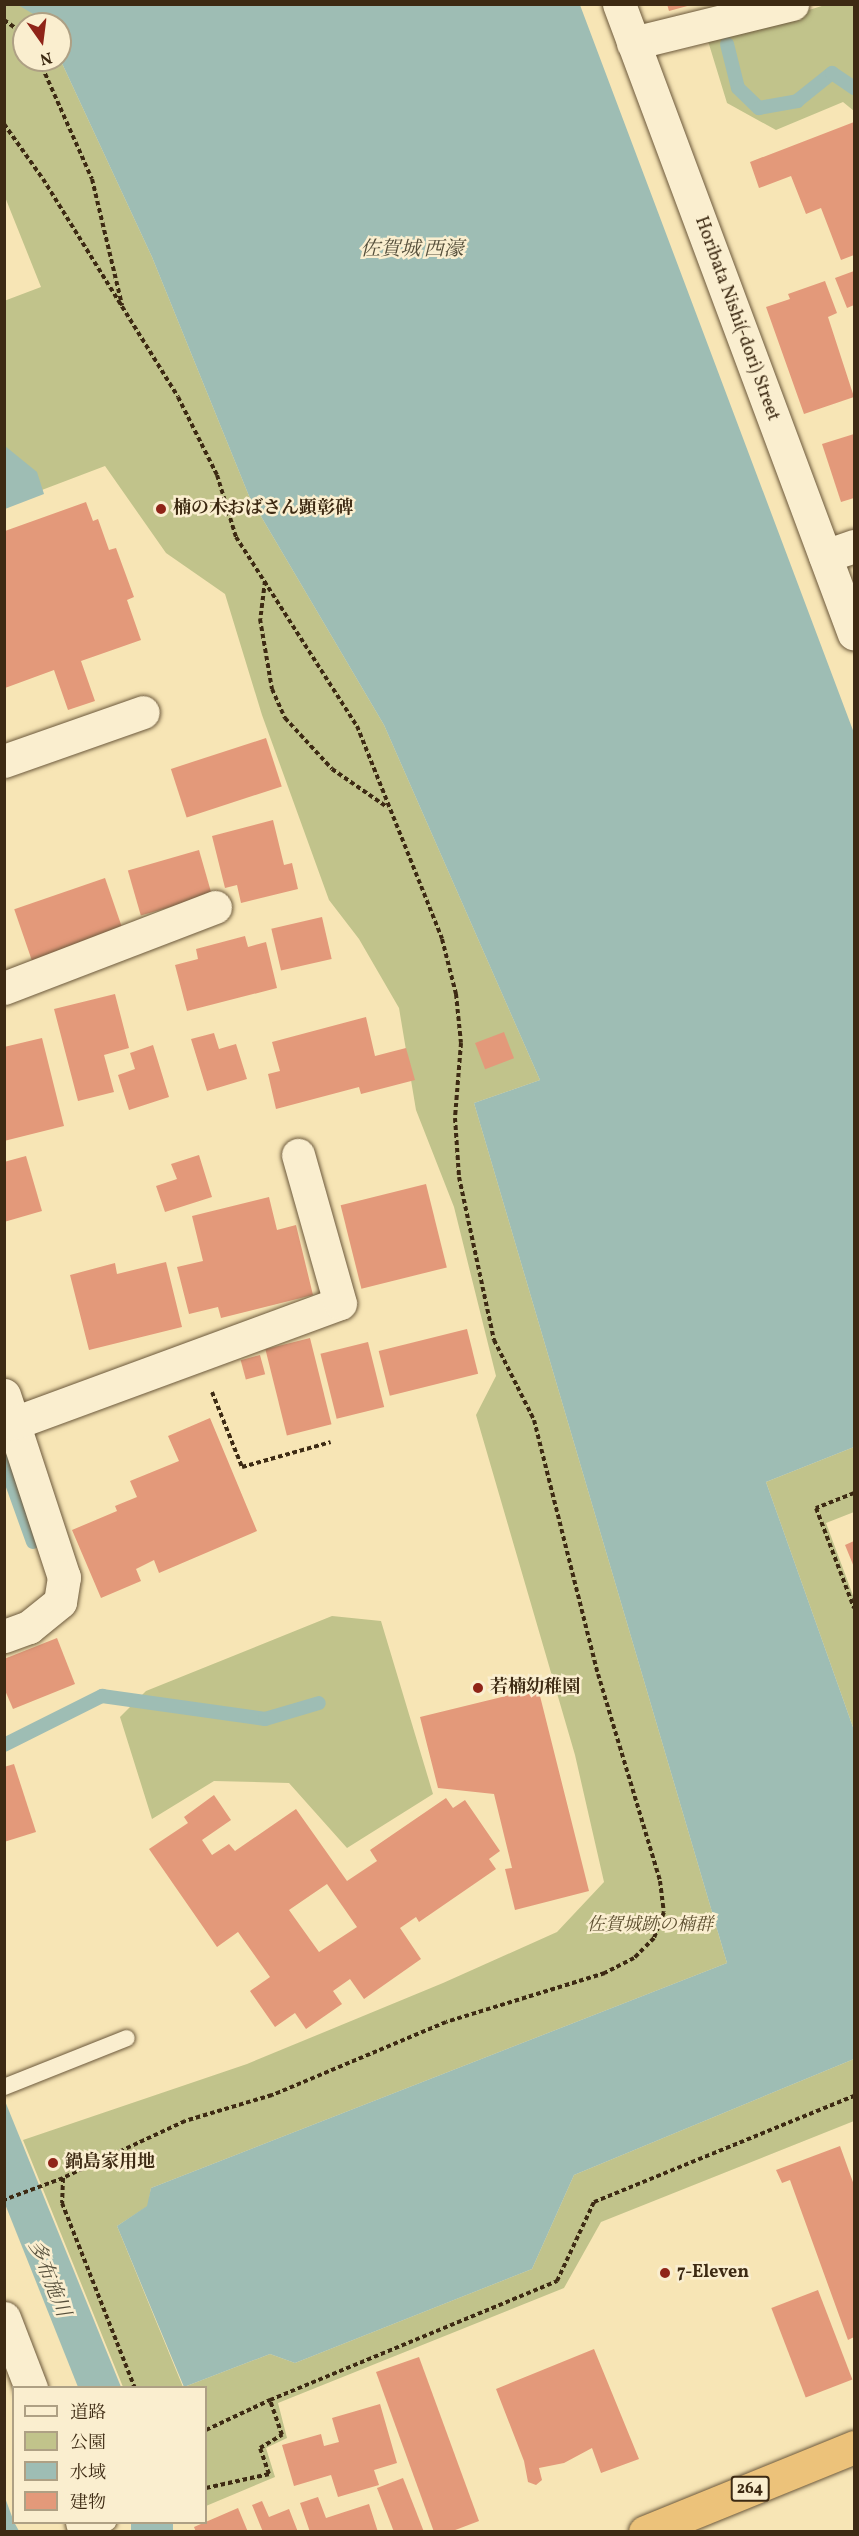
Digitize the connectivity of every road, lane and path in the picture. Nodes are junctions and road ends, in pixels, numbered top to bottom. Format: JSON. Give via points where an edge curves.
{"nodes":[{"id":1,"x":619,"y":4,"type":"edge"},
{"id":2,"x":792,"y":4,"type":"edge"},
{"id":3,"x":633,"y":43,"type":"junction"},
{"id":4,"x":44,"y":72,"type":"edge"},
{"id":5,"x":4,"y":124,"type":"edge"},
{"id":6,"x":123,"y":309,"type":"junction"},
{"id":7,"x":840,"y":551,"type":"edge"},
{"id":8,"x":266,"y":581,"type":"junction"},
{"id":9,"x":855,"y":634,"type":"edge"},
{"id":10,"x":143,"y":712,"type":"dead end"},
{"id":11,"x":4,"y":761,"type":"edge"},
{"id":12,"x":388,"y":808,"type":"junction"},
{"id":13,"x":214,"y":907,"type":"dead end"},
{"id":14,"x":4,"y":988,"type":"edge"},
{"id":15,"x":298,"y":1155,"type":"dead end"},
{"id":16,"x":196,"y":1354,"type":"junction"},
{"id":17,"x":9,"y":1409,"type":"edge"},
{"id":18,"x":331,"y":1442,"type":"dead end"},
{"id":19,"x":855,"y":1493,"type":"edge"},
{"id":20,"x":855,"y":1608,"type":"edge"},
{"id":21,"x":4,"y":1636,"type":"edge"},
{"id":22,"x":127,"y":2038,"type":"dead end"},
{"id":23,"x":6,"y":2086,"type":"edge"},
{"id":24,"x":855,"y":2096,"type":"edge"},
{"id":25,"x":63,"y":2178,"type":"junction"},
{"id":26,"x":4,"y":2200,"type":"edge"},
{"id":27,"x":4,"y":2318,"type":"edge"},
{"id":28,"x":30,"y":2386,"type":"edge"},
{"id":29,"x":134,"y":2386,"type":"edge"},
{"id":30,"x":270,"y":2400,"type":"junction"},
{"id":31,"x":207,"y":2430,"type":"edge"},
{"id":32,"x":855,"y":2447,"type":"edge"},
{"id":33,"x":207,"y":2488,"type":"edge"},
{"id":34,"x":106,"y":2524,"type":"edge"},
{"id":35,"x":91,"y":2532,"type":"edge"},
{"id":36,"x":645,"y":2532,"type":"edge"}],
"edges":[{"from":1,"to":3,"type":"street","name":"Horibata Nishi(-dori) Street"},
{"from":2,"to":3,"type":"street"},
{"from":3,"to":7,"type":"street","name":"Horibata Nishi(-dori) Street"},
{"from":4,"to":6,"type":"path","via":[[92,179]]},
{"from":5,"to":6,"type":"path"},
{"from":6,"to":8,"type":"path","via":[[178,397],[217,475],[236,537]]},
{"from":7,"to":9,"type":"street","name":"Horibata Nishi(-dori) Street"},
{"from":8,"to":12,"type":"path","via":[[357,726]]},
{"from":8,"to":12,"type":"path","via":[[260,619],[272,689],[285,718],[332,769]]},
{"from":10,"to":11,"type":"street"},
{"from":12,"to":25,"type":"path","via":[[442,939],[456,994],[461,1043],[454,1118],[459,1177],[494,1340],[534,1420],[598,1674],[660,1881],[664,1912],[654,1938],[634,1958],[605,1973],[446,2022],[272,2096],[184,2121]]},
{"from":13,"to":14,"type":"street"},
{"from":15,"to":16,"type":"street","via":[[340,1304]]},
{"from":16,"to":17,"type":"street"},
{"from":16,"to":18,"type":"path","via":[[242,1467]]},
{"from":17,"to":21,"type":"street","via":[[64,1577],[60,1602],[29,1627]]},
{"from":19,"to":20,"type":"path","via":[[816,1508]]},
{"from":22,"to":23,"type":"lane"},
{"from":24,"to":30,"type":"path","via":[[594,2202],[557,2281]]},
{"from":25,"to":26,"type":"path"},
{"from":25,"to":29,"type":"path","via":[[62,2203]]},
{"from":27,"to":28,"type":"street"},
{"from":30,"to":31,"type":"path"},
{"from":30,"to":33,"type":"path","via":[[282,2435],[260,2448],[269,2474]]},
{"from":32,"to":36,"type":"highway","number":"264"},
{"from":34,"to":35,"type":"lane"}]}
